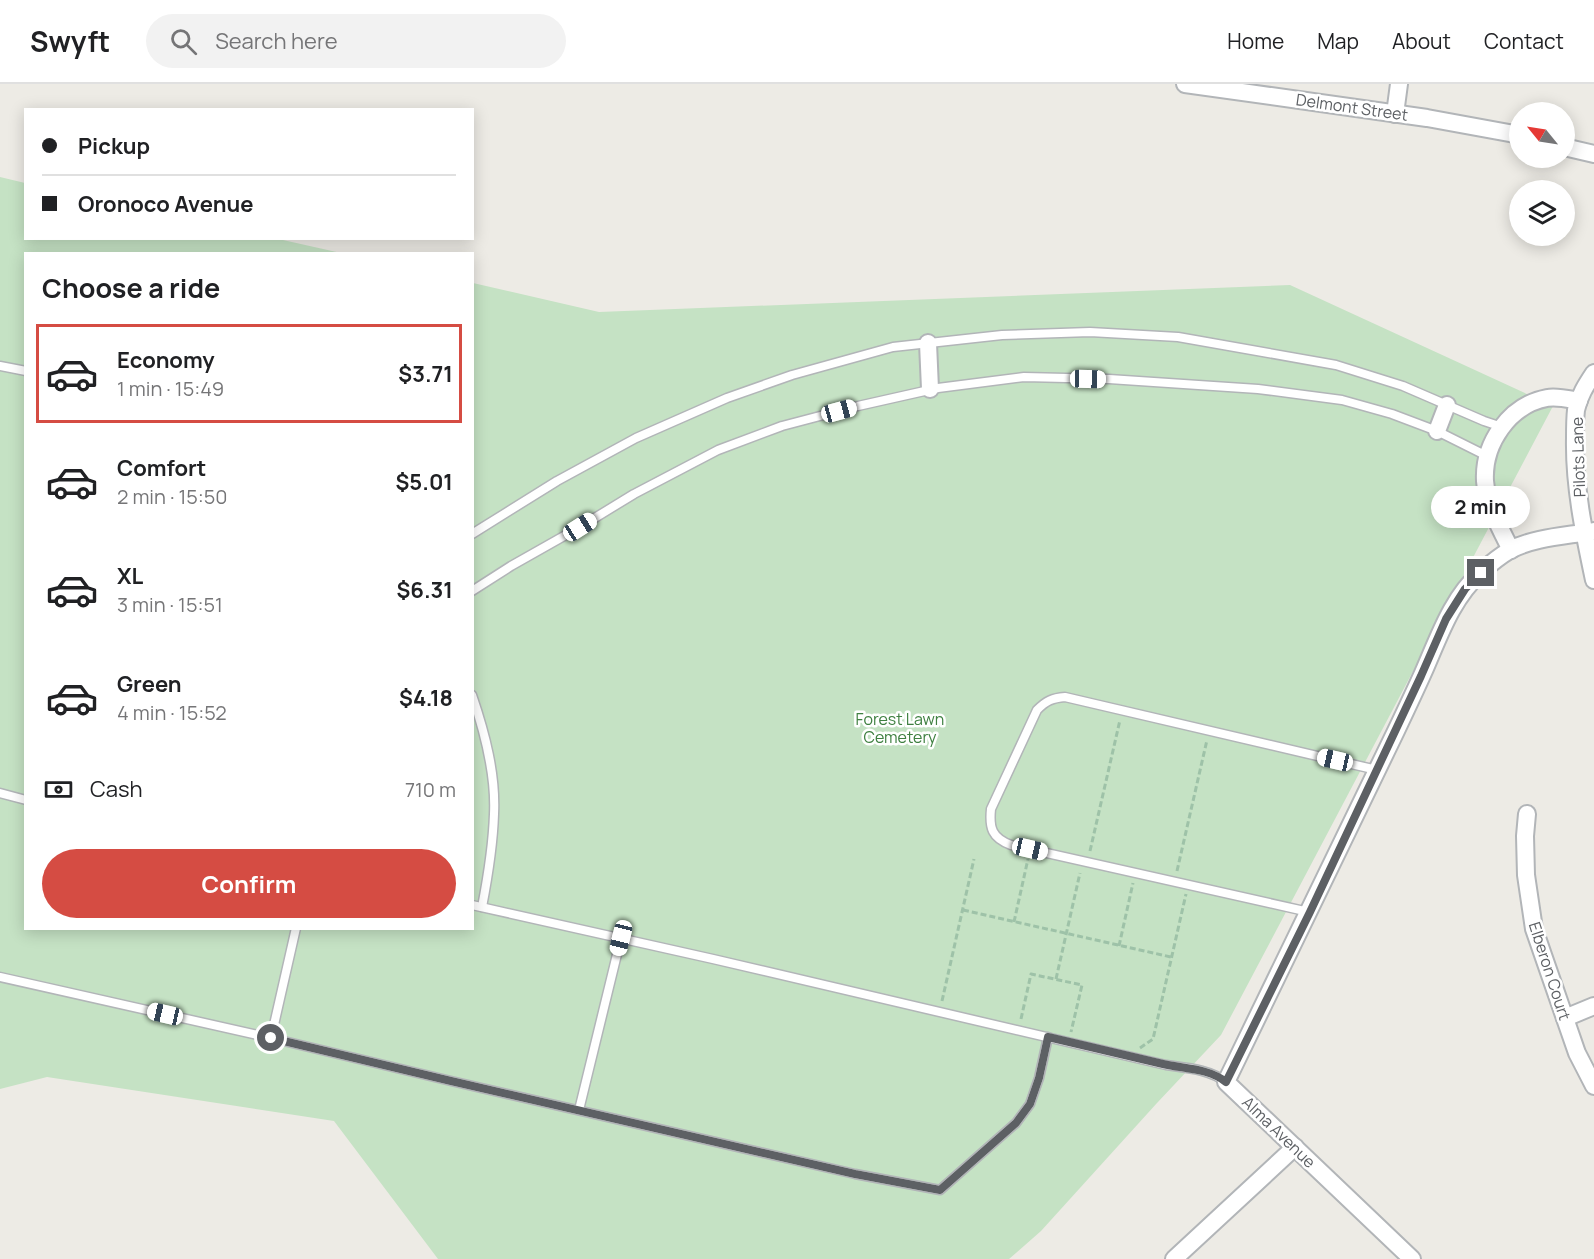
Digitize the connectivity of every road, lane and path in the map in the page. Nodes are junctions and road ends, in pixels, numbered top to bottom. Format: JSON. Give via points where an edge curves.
{"nodes":[{"id":1,"x":1185,"y":84,"type":"edge"},
{"id":2,"x":1399,"y":84,"type":"edge"},
{"id":3,"x":1395,"y":114,"type":"junction"},
{"id":4,"x":1509,"y":133,"type":"edge"},
{"id":5,"x":1575,"y":150,"type":"edge"},
{"id":6,"x":1594,"y":154,"type":"edge"},
{"id":7,"x":928,"y":343,"type":"junction"},
{"id":8,"x":0,"y":366,"type":"edge"},
{"id":9,"x":24,"y":371,"type":"edge"},
{"id":10,"x":1594,"y":373,"type":"edge"},
{"id":11,"x":930,"y":389,"type":"junction"},
{"id":12,"x":1579,"y":401,"type":"junction"},
{"id":13,"x":1447,"y":405,"type":"junction"},
{"id":14,"x":1502,"y":427,"type":"junction"},
{"id":15,"x":1437,"y":431,"type":"junction"},
{"id":16,"x":1487,"y":456,"type":"junction"},
{"id":17,"x":1589,"y":532,"type":"edge"},
{"id":18,"x":474,"y":533,"type":"edge"},
{"id":19,"x":1511,"y":550,"type":"junction"},
{"id":20,"x":1594,"y":580,"type":"edge"},
{"id":21,"x":474,"y":590,"type":"edge"},
{"id":22,"x":474,"y":700,"type":"edge"},
{"id":23,"x":1122,"y":711,"type":"junction"},
{"id":24,"x":1209,"y":731,"type":"junction"},
{"id":25,"x":1377,"y":770,"type":"junction"},
{"id":26,"x":0,"y":793,"type":"edge"},
{"id":27,"x":24,"y":799,"type":"edge"},
{"id":28,"x":1527,"y":814,"type":"dead end"},
{"id":29,"x":1030,"y":849,"type":"junction"},
{"id":30,"x":974,"y":859,"type":"dead end"},
{"id":31,"x":1085,"y":861,"type":"junction"},
{"id":32,"x":1136,"y":873,"type":"junction"},
{"id":33,"x":1175,"y":881,"type":"junction"},
{"id":34,"x":1188,"y":884,"type":"junction"},
{"id":35,"x":474,"y":905,"type":"edge"},
{"id":36,"x":482,"y":907,"type":"junction"},
{"id":37,"x":963,"y":910,"type":"junction"},
{"id":38,"x":1310,"y":912,"type":"junction"},
{"id":39,"x":1014,"y":922,"type":"junction"},
{"id":40,"x":296,"y":930,"type":"edge"},
{"id":41,"x":1066,"y":933,"type":"junction"},
{"id":42,"x":621,"y":938,"type":"junction"},
{"id":43,"x":1119,"y":946,"type":"junction"},
{"id":44,"x":1171,"y":957,"type":"junction"},
{"id":45,"x":0,"y":977,"type":"edge"},
{"id":46,"x":1056,"y":980,"type":"junction"},
{"id":47,"x":1594,"y":1006,"type":"edge"},
{"id":48,"x":940,"y":1012,"type":"junction"},
{"id":49,"x":1565,"y":1018,"type":"junction"},
{"id":50,"x":1018,"y":1030,"type":"junction"},
{"id":51,"x":1048,"y":1037,"type":"junction"},
{"id":52,"x":271,"y":1038,"type":"junction"},
{"id":53,"x":1069,"y":1042,"type":"junction"},
{"id":54,"x":1128,"y":1056,"type":"junction"},
{"id":55,"x":1226,"y":1082,"type":"junction"},
{"id":56,"x":1594,"y":1086,"type":"edge"},
{"id":57,"x":579,"y":1110,"type":"junction"},
{"id":58,"x":1295,"y":1147,"type":"junction"},
{"id":59,"x":1174,"y":1259,"type":"edge"},
{"id":60,"x":1412,"y":1259,"type":"edge"}],
"edges":[{"from":1,"to":3,"type":"street","name":"Delmont Street"},
{"from":2,"to":3,"type":"street"},
{"from":3,"to":4,"type":"street","name":"Delmont Street"},
{"from":5,"to":6,"type":"street"},
{"from":7,"to":11,"type":"street"},
{"from":7,"to":13,"type":"lane","via":[[1090,332],[1178,337],[1336,365]]},
{"from":7,"to":18,"type":"lane","via":[[893,347],[837,362],[727,398],[626,444]]},
{"from":8,"to":9,"type":"lane"},
{"from":10,"to":12,"type":"street","name":"Pilots Lane"},
{"from":11,"to":15,"type":"lane","via":[[1024,377],[1258,388],[1342,400]]},
{"from":11,"to":21,"type":"lane","via":[[782,426],[718,450],[634,494]]},
{"from":12,"to":14,"type":"street","via":[[1552,398],[1535,402],[1516,412]]},
{"from":12,"to":17,"type":"street","name":"Pilots Lane","via":[[1577,492]]},
{"from":13,"to":14,"type":"lane"},
{"from":13,"to":15,"type":"street"},
{"from":14,"to":16,"type":"street"},
{"from":15,"to":16,"type":"lane"},
{"from":16,"to":19,"type":"street","via":[[1485,481],[1490,504]]},
{"from":17,"to":19,"type":"street"},
{"from":17,"to":20,"type":"street","name":"Pilots Lane"},
{"from":19,"to":25,"type":"street","via":[[1481,573],[1455,604]]},
{"from":22,"to":36,"type":"lane","via":[[488,751],[494,813]]},
{"from":23,"to":24,"type":"lane"},
{"from":23,"to":29,"type":"lane","via":[[1065,697],[1046,702],[1037,710],[991,809],[990,820],[1000,841]]},
{"from":23,"to":31,"type":"path"},
{"from":24,"to":25,"type":"lane"},
{"from":24,"to":33,"type":"path"},
{"from":25,"to":38,"type":"street"},
{"from":26,"to":27,"type":"lane"},
{"from":28,"to":49,"type":"street","name":"Elberon Court","via":[[1526,875],[1534,929]]},
{"from":29,"to":31,"type":"lane"},
{"from":29,"to":39,"type":"path"},
{"from":30,"to":37,"type":"path"},
{"from":31,"to":32,"type":"lane"},
{"from":31,"to":41,"type":"path"},
{"from":32,"to":33,"type":"lane"},
{"from":32,"to":43,"type":"path"},
{"from":33,"to":34,"type":"lane"},
{"from":34,"to":38,"type":"lane"},
{"from":34,"to":44,"type":"path"},
{"from":35,"to":36,"type":"lane","name":"Alma Avenue"},
{"from":36,"to":42,"type":"lane","name":"Alma Avenue"},
{"from":37,"to":39,"type":"path"},
{"from":37,"to":48,"type":"path"},
{"from":38,"to":55,"type":"street"},
{"from":39,"to":41,"type":"path"},
{"from":40,"to":52,"type":"lane"},
{"from":41,"to":43,"type":"path"},
{"from":41,"to":46,"type":"path"},
{"from":42,"to":48,"type":"lane","name":"Alma Avenue"},
{"from":42,"to":57,"type":"lane"},
{"from":43,"to":44,"type":"path"},
{"from":44,"to":54,"type":"path","via":[[1153,1039]]},
{"from":45,"to":52,"type":"lane"},
{"from":46,"to":50,"type":"path","via":[[1031,974]]},
{"from":46,"to":53,"type":"path","via":[[1082,985]]},
{"from":47,"to":49,"type":"street"},
{"from":48,"to":50,"type":"lane","name":"Alma Avenue"},
{"from":49,"to":56,"type":"street","name":"Elberon Court"},
{"from":50,"to":51,"type":"lane","name":"Alma Avenue"},
{"from":51,"to":53,"type":"lane","name":"Alma Avenue"},
{"from":51,"to":57,"type":"lane","via":[[1030,1104],[1016,1123],[940,1190]]},
{"from":52,"to":57,"type":"lane"},
{"from":53,"to":54,"type":"lane","name":"Alma Avenue"},
{"from":54,"to":55,"type":"lane","name":"Alma Avenue","via":[[1209,1072]]},
{"from":55,"to":58,"type":"street","name":"Alma Avenue"},
{"from":58,"to":59,"type":"street"},
{"from":58,"to":60,"type":"street","name":"Alma Avenue"}]}
